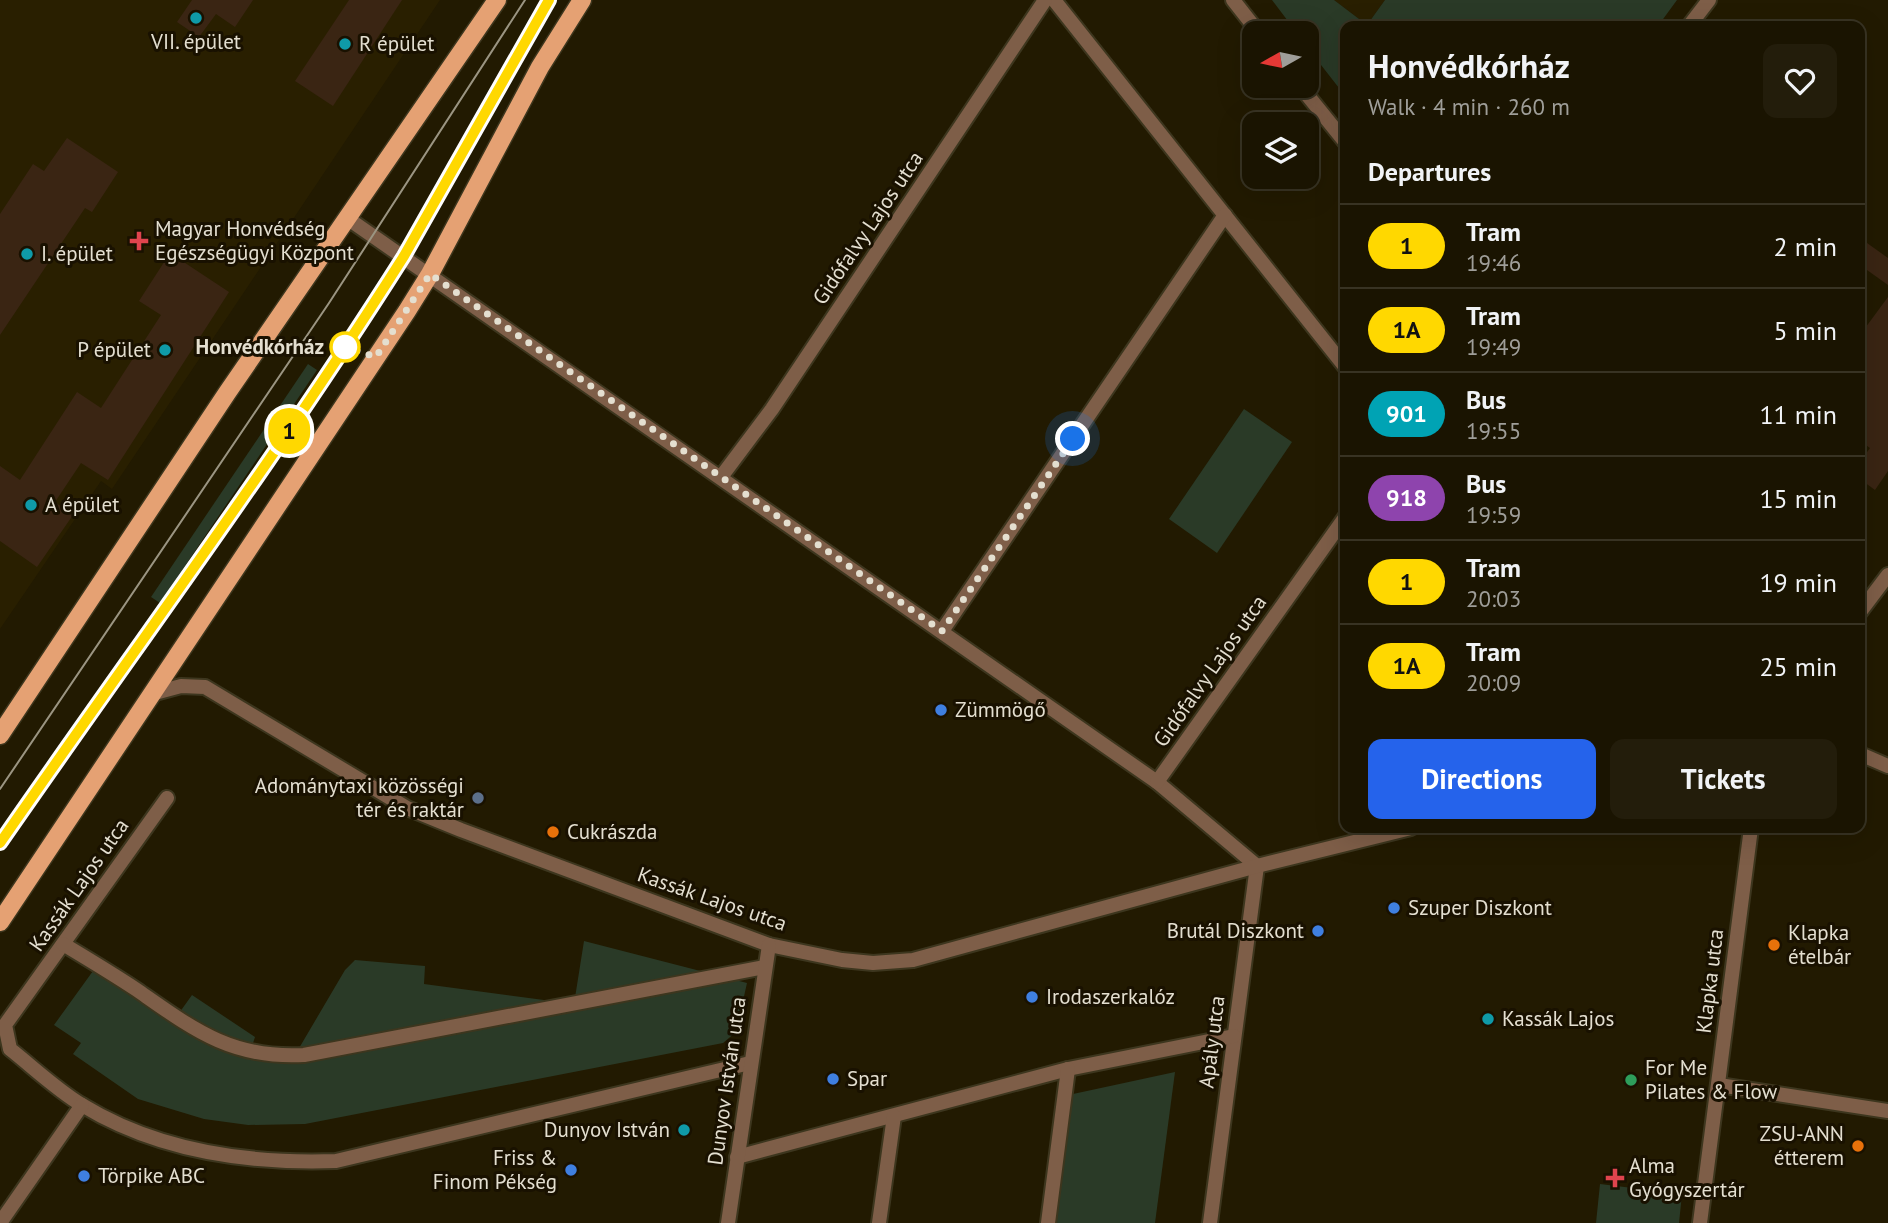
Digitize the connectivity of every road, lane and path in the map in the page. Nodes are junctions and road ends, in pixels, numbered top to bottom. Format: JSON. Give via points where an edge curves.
{"nodes":[{"id":1,"x":497,"y":0,"type":"edge"},
{"id":2,"x":582,"y":0,"type":"edge"},
{"id":3,"x":1045,"y":0,"type":"edge"},
{"id":4,"x":1054,"y":0,"type":"edge"},
{"id":5,"x":1233,"y":0,"type":"edge"},
{"id":6,"x":1709,"y":0,"type":"edge"},
{"id":7,"x":1250,"y":21,"type":"edge"},
{"id":8,"x":1693,"y":21,"type":"edge"},
{"id":9,"x":1310,"y":98,"type":"edge"},
{"id":10,"x":1340,"y":136,"type":"edge"},
{"id":11,"x":1225,"y":215,"type":"junction"},
{"id":12,"x":347,"y":218,"type":"junction"},
{"id":13,"x":430,"y":274,"type":"junction"},
{"id":14,"x":1340,"y":360,"type":"edge"},
{"id":15,"x":721,"y":477,"type":"junction"},
{"id":16,"x":1340,"y":524,"type":"edge"},
{"id":17,"x":1888,"y":575,"type":"edge"},
{"id":18,"x":1865,"y":605,"type":"edge"},
{"id":19,"x":942,"y":631,"type":"junction"},
{"id":20,"x":155,"y":693,"type":"junction"},
{"id":21,"x":0,"y":735,"type":"edge"},
{"id":22,"x":1865,"y":756,"type":"edge"},
{"id":23,"x":1888,"y":766,"type":"edge"},
{"id":24,"x":1157,"y":782,"type":"junction"},
{"id":25,"x":167,"y":798,"type":"dead end"},
{"id":26,"x":1391,"y":833,"type":"edge"},
{"id":27,"x":1750,"y":833,"type":"edge"},
{"id":28,"x":1257,"y":866,"type":"junction"},
{"id":29,"x":0,"y":922,"type":"edge"},
{"id":30,"x":63,"y":944,"type":"junction"},
{"id":31,"x":769,"y":945,"type":"junction"},
{"id":32,"x":765,"y":967,"type":"junction"},
{"id":33,"x":1234,"y":1037,"type":"junction"},
{"id":34,"x":750,"y":1063,"type":"junction"},
{"id":35,"x":1068,"y":1069,"type":"junction"},
{"id":36,"x":1718,"y":1085,"type":"junction"},
{"id":37,"x":82,"y":1105,"type":"junction"},
{"id":38,"x":1888,"y":1111,"type":"edge"},
{"id":39,"x":894,"y":1116,"type":"junction"},
{"id":40,"x":737,"y":1157,"type":"junction"},
{"id":41,"x":0,"y":1223,"type":"edge"},
{"id":42,"x":728,"y":1223,"type":"edge"},
{"id":43,"x":879,"y":1223,"type":"edge"},
{"id":44,"x":1048,"y":1223,"type":"edge"},
{"id":45,"x":1210,"y":1223,"type":"edge"},
{"id":46,"x":1700,"y":1223,"type":"edge"}],
"edges":[{"from":1,"to":12,"type":"main road"},
{"from":2,"to":13,"type":"main road","via":[[540,67]]},
{"from":3,"to":15,"type":"street","name":"Gidófalvy Lajos utca","via":[[772,409]]},
{"from":4,"to":11,"type":"street"},
{"from":5,"to":7,"type":"street"},
{"from":6,"to":8,"type":"street"},
{"from":9,"to":10,"type":"street"},
{"from":11,"to":14,"type":"street"},
{"from":11,"to":19,"type":"street"},
{"from":12,"to":13,"type":"street","name":"Gidófalvy Lajos utca"},
{"from":12,"to":21,"type":"main road"},
{"from":13,"to":15,"type":"street","name":"Gidófalvy Lajos utca"},
{"from":13,"to":20,"type":"main road"},
{"from":15,"to":19,"type":"street","name":"Gidófalvy Lajos utca"},
{"from":16,"to":24,"type":"street","name":"Gidófalvy Lajos utca"},
{"from":17,"to":18,"type":"street"},
{"from":19,"to":24,"type":"street","name":"Gidófalvy Lajos utca"},
{"from":20,"to":29,"type":"main road"},
{"from":20,"to":31,"type":"street","name":"Kassák Lajos utca","via":[[181,686],[205,687],[407,808]]},
{"from":22,"to":23,"type":"street"},
{"from":24,"to":28,"type":"street","name":"Gidófalvy Lajos utca"},
{"from":25,"to":30,"type":"street","name":"Kassák Lajos utca"},
{"from":26,"to":28,"type":"street","name":"Kassák Lajos utca"},
{"from":27,"to":36,"type":"street","name":"Klapka utca"},
{"from":28,"to":31,"type":"street","name":"Kassák Lajos utca","via":[[913,960],[842,960]]},
{"from":28,"to":33,"type":"street","name":"Apály utca"},
{"from":30,"to":32,"type":"street","via":[[201,1035],[278,1057]]},
{"from":30,"to":37,"type":"street","name":"Kassák Lajos utca","via":[[5,1025],[10,1049]]},
{"from":31,"to":32,"type":"street","name":"Dunyov István utca"},
{"from":32,"to":34,"type":"street","name":"Dunyov István utca"},
{"from":33,"to":35,"type":"street"},
{"from":33,"to":45,"type":"street","name":"Apály utca"},
{"from":34,"to":37,"type":"street","name":"Kassák Lajos utca","via":[[336,1161],[279,1163],[227,1158],[187,1149]]},
{"from":34,"to":40,"type":"street","name":"Dunyov István utca"},
{"from":35,"to":39,"type":"street"},
{"from":35,"to":44,"type":"street"},
{"from":36,"to":38,"type":"street"},
{"from":36,"to":46,"type":"street","name":"Klapka utca"},
{"from":37,"to":41,"type":"street"},
{"from":39,"to":40,"type":"street"},
{"from":39,"to":43,"type":"street"},
{"from":40,"to":42,"type":"street","name":"Dunyov István utca"}]}
